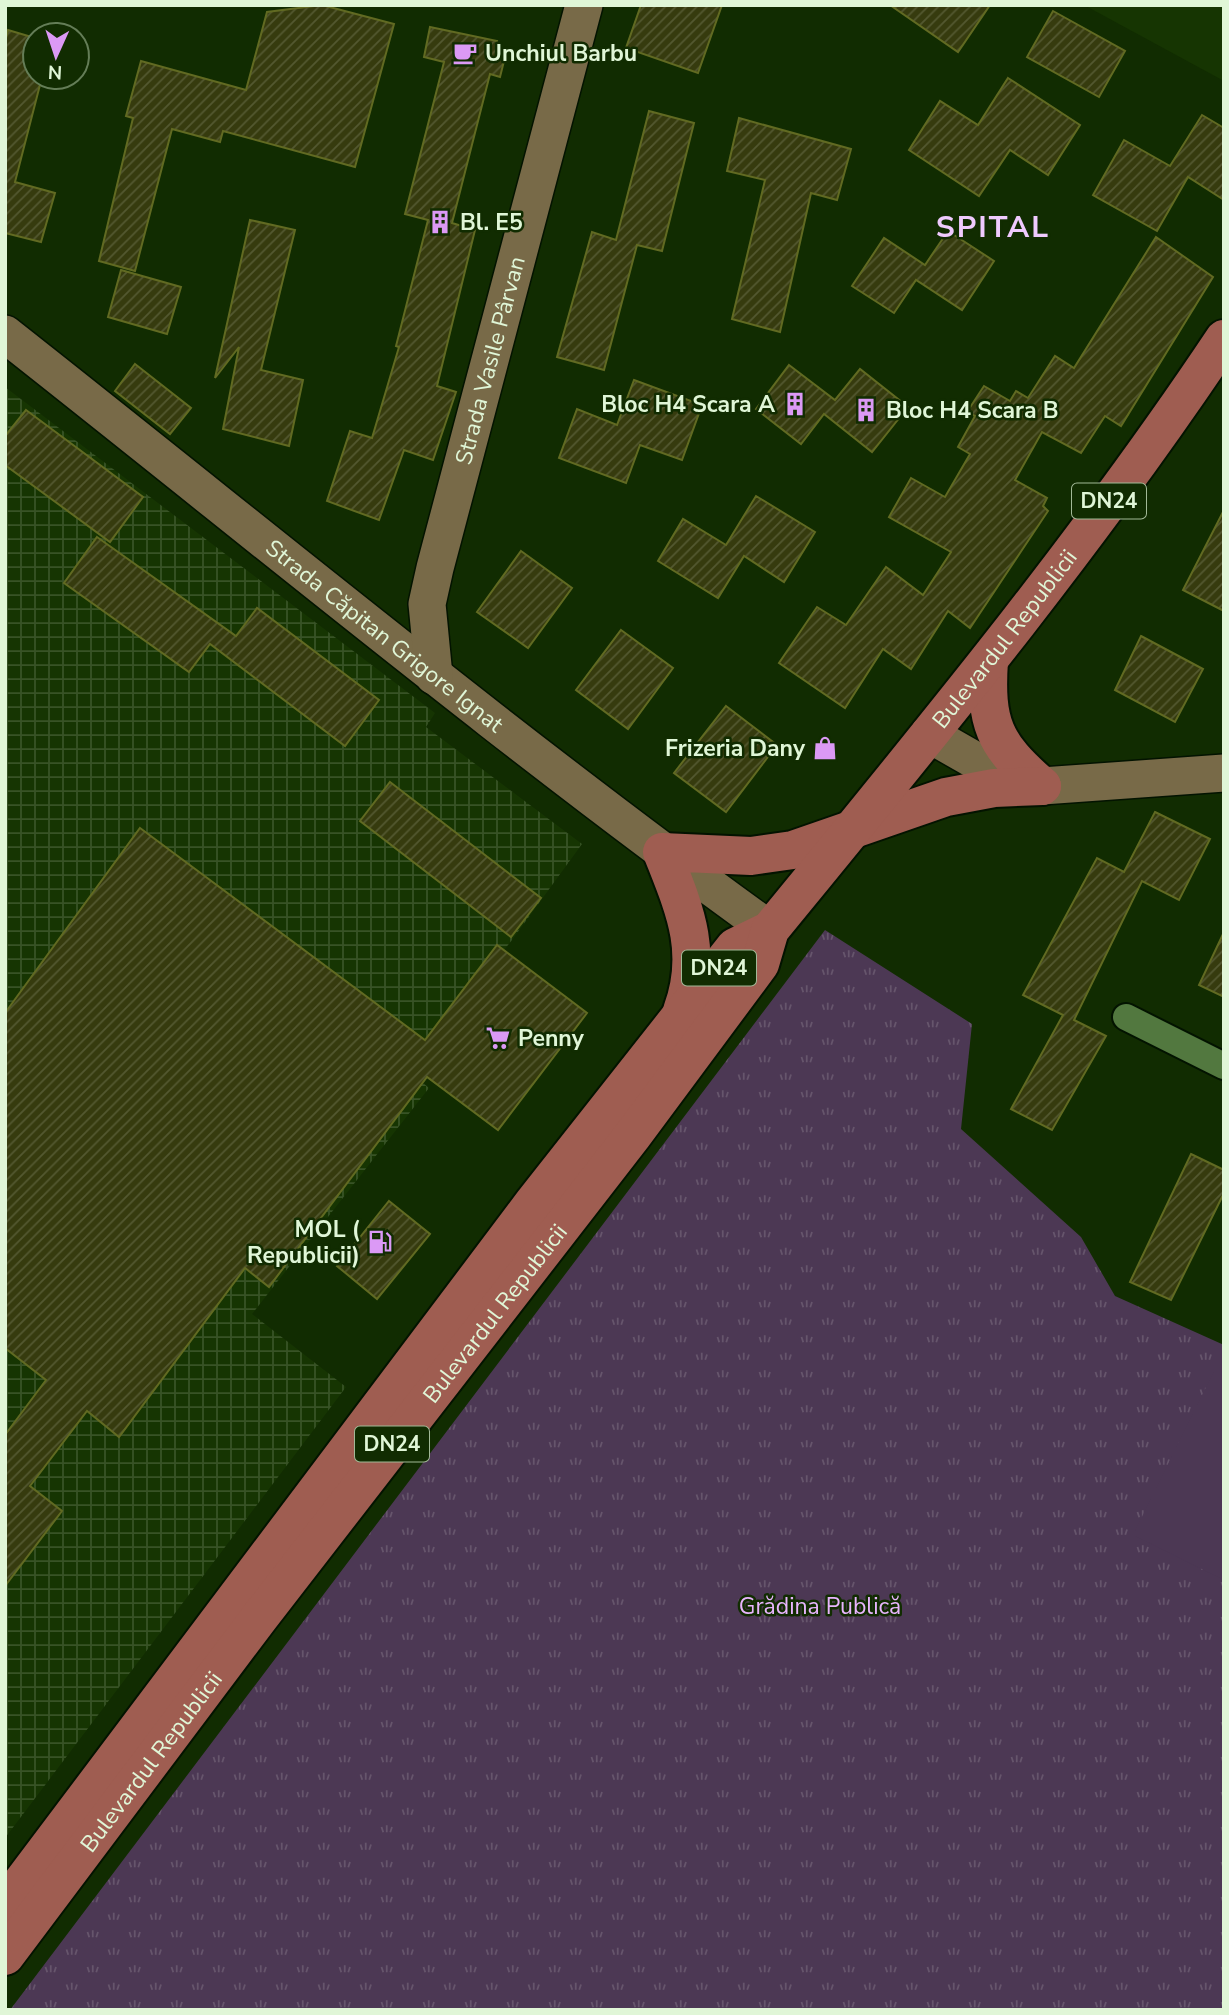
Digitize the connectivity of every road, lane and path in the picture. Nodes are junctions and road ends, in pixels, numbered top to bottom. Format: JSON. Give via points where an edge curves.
{"nodes":[{"id":1,"x":584,"y":5,"type":"edge"},
{"id":2,"x":5,"y":334,"type":"edge"},
{"id":3,"x":1224,"y":339,"type":"edge"},
{"id":4,"x":989,"y":660,"type":"junction"},
{"id":5,"x":435,"y":676,"type":"junction"},
{"id":6,"x":929,"y":734,"type":"junction"},
{"id":7,"x":1224,"y":773,"type":"edge"},
{"id":8,"x":1042,"y":786,"type":"junction"},
{"id":9,"x":849,"y":833,"type":"junction"},
{"id":10,"x":662,"y":852,"type":"junction"},
{"id":11,"x":770,"y":930,"type":"junction"},
{"id":12,"x":1126,"y":1017,"type":"dead end"},
{"id":13,"x":679,"y":1019,"type":"junction"},
{"id":14,"x":1224,"y":1066,"type":"edge"},
{"id":15,"x":5,"y":1905,"type":"edge"},
{"id":16,"x":5,"y":1956,"type":"edge"}],
"edges":[{"from":1,"to":5,"type":"main road","name":"Strada Vasile Pârvan","via":[[427,604]]},
{"from":2,"to":5,"type":"main road","name":"Strada Căpitan Grigore Ignat"},
{"from":3,"to":4,"type":"main road","name":"Bulevardul Republicii","number":"DN24"},
{"from":4,"to":6,"type":"main road","name":"Bulevardul Republicii","number":"DN24"},
{"from":4,"to":8,"type":"main road","via":[[986,703],[997,735],[1016,764]]},
{"from":5,"to":10,"type":"main road","name":"Strada Căpitan Grigore Ignat"},
{"from":6,"to":8,"type":"main road","via":[[985,766]]},
{"from":6,"to":9,"type":"main road","name":"Bulevardul Republicii","number":"DN24"},
{"from":7,"to":8,"type":"main road"},
{"from":8,"to":9,"type":"main road","via":[[946,797]]},
{"from":9,"to":10,"type":"main road","via":[[793,850],[751,856]]},
{"from":9,"to":11,"type":"main road","name":"Bulevardul Republicii","number":"DN24"},
{"from":10,"to":11,"type":"main road","name":"Strada Căpitan Grigore Ignat"},
{"from":10,"to":13,"type":"main road","via":[[685,911],[691,946],[693,982]]},
{"from":11,"to":13,"type":"main road","name":"Bulevardul Republicii","number":"DN24","via":[[735,947]]},
{"from":11,"to":16,"type":"main road","name":"Bulevardul Republicii","number":"DN24","via":[[760,964],[633,1135],[242,1640]]},
{"from":12,"to":14,"type":"street"},
{"from":13,"to":15,"type":"main road","name":"Bulevardul Republicii","number":"DN24","via":[[534,1202]]}]}
